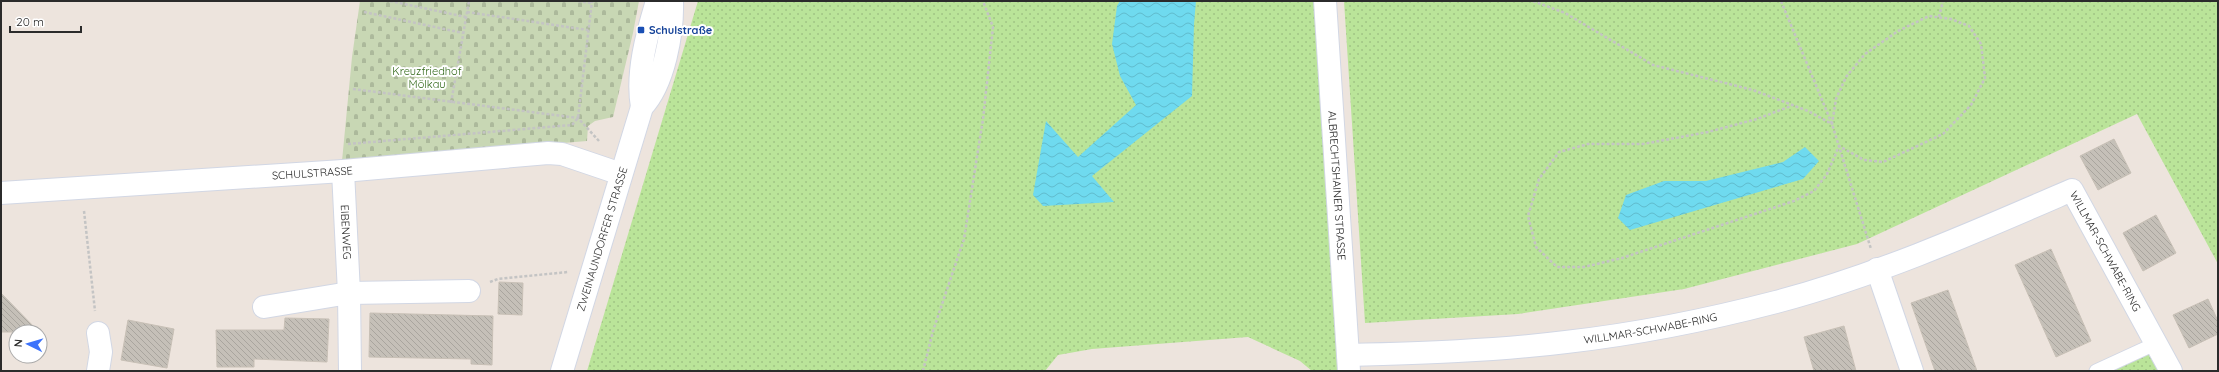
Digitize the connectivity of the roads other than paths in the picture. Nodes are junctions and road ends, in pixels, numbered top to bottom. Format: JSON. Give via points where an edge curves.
{"nodes":[{"id":1,"x":657,"y":1,"type":"edge"},
{"id":2,"x":672,"y":1,"type":"edge"},
{"id":3,"x":1325,"y":1,"type":"edge"},
{"id":4,"x":642,"y":107,"type":"junction"},
{"id":5,"x":343,"y":171,"type":"junction"},
{"id":6,"x":621,"y":174,"type":"junction"},
{"id":7,"x":1,"y":193,"type":"edge"},
{"id":8,"x":1877,"y":270,"type":"junction"},
{"id":9,"x":469,"y":291,"type":"road end"},
{"id":10,"x":349,"y":293,"type":"junction"},
{"id":11,"x":264,"y":307,"type":"dead end"},
{"id":12,"x":98,"y":333,"type":"road end"},
{"id":13,"x":2157,"y":343,"type":"junction"},
{"id":14,"x":1418,"y":362,"type":"edge"},
{"id":15,"x":1349,"y":363,"type":"edge"},
{"id":16,"x":98,"y":371,"type":"edge"},
{"id":17,"x":350,"y":371,"type":"edge"},
{"id":18,"x":562,"y":371,"type":"edge"},
{"id":19,"x":1912,"y":371,"type":"edge"},
{"id":20,"x":2096,"y":371,"type":"edge"},
{"id":21,"x":2171,"y":371,"type":"edge"}],
"edges":[{"from":1,"to":4,"type":"street","name":"ZWEINAUNDORFER STRASSE","via":[[642,65],[639,91]]},
{"from":2,"to":4,"type":"street","name":"ZWEINAUNDORFER STRASSE","via":[[670,32],[659,79],[652,97]]},
{"from":3,"to":15,"type":"street","name":"ALBRECHTSHAINER STRASSE"},
{"from":4,"to":6,"type":"street","name":"ZWEINAUNDORFER STRASSE"},
{"from":5,"to":6,"type":"street","name":"SCHULSTRASSE","via":[[548,153],[562,154]]},
{"from":5,"to":7,"type":"street","name":"SCHULSTRASSE"},
{"from":5,"to":10,"type":"street","name":"EIBENWEG"},
{"from":6,"to":18,"type":"street","name":"ZWEINAUNDORFER STRASSE"},
{"from":8,"to":13,"type":"street","name":"WILLMAR-SCHWABE-RING","via":[[1977,232],[2072,190]]},
{"from":8,"to":14,"type":"street","name":"WILLMAR-SCHWABE-RING","via":[[1778,301],[1670,326]]},
{"from":8,"to":19,"type":"street"},
{"from":9,"to":10,"type":"street"},
{"from":10,"to":11,"type":"street"},
{"from":10,"to":17,"type":"street","name":"EIBENWEG"},
{"from":12,"to":16,"type":"street","via":[[101,352]]},
{"from":13,"to":20,"type":"lane"},
{"from":13,"to":21,"type":"street","name":"WILLMAR-SCHWABE-RING"},
{"from":14,"to":15,"type":"street","name":"WILLMAR-SCHWABE-RING"}]}
